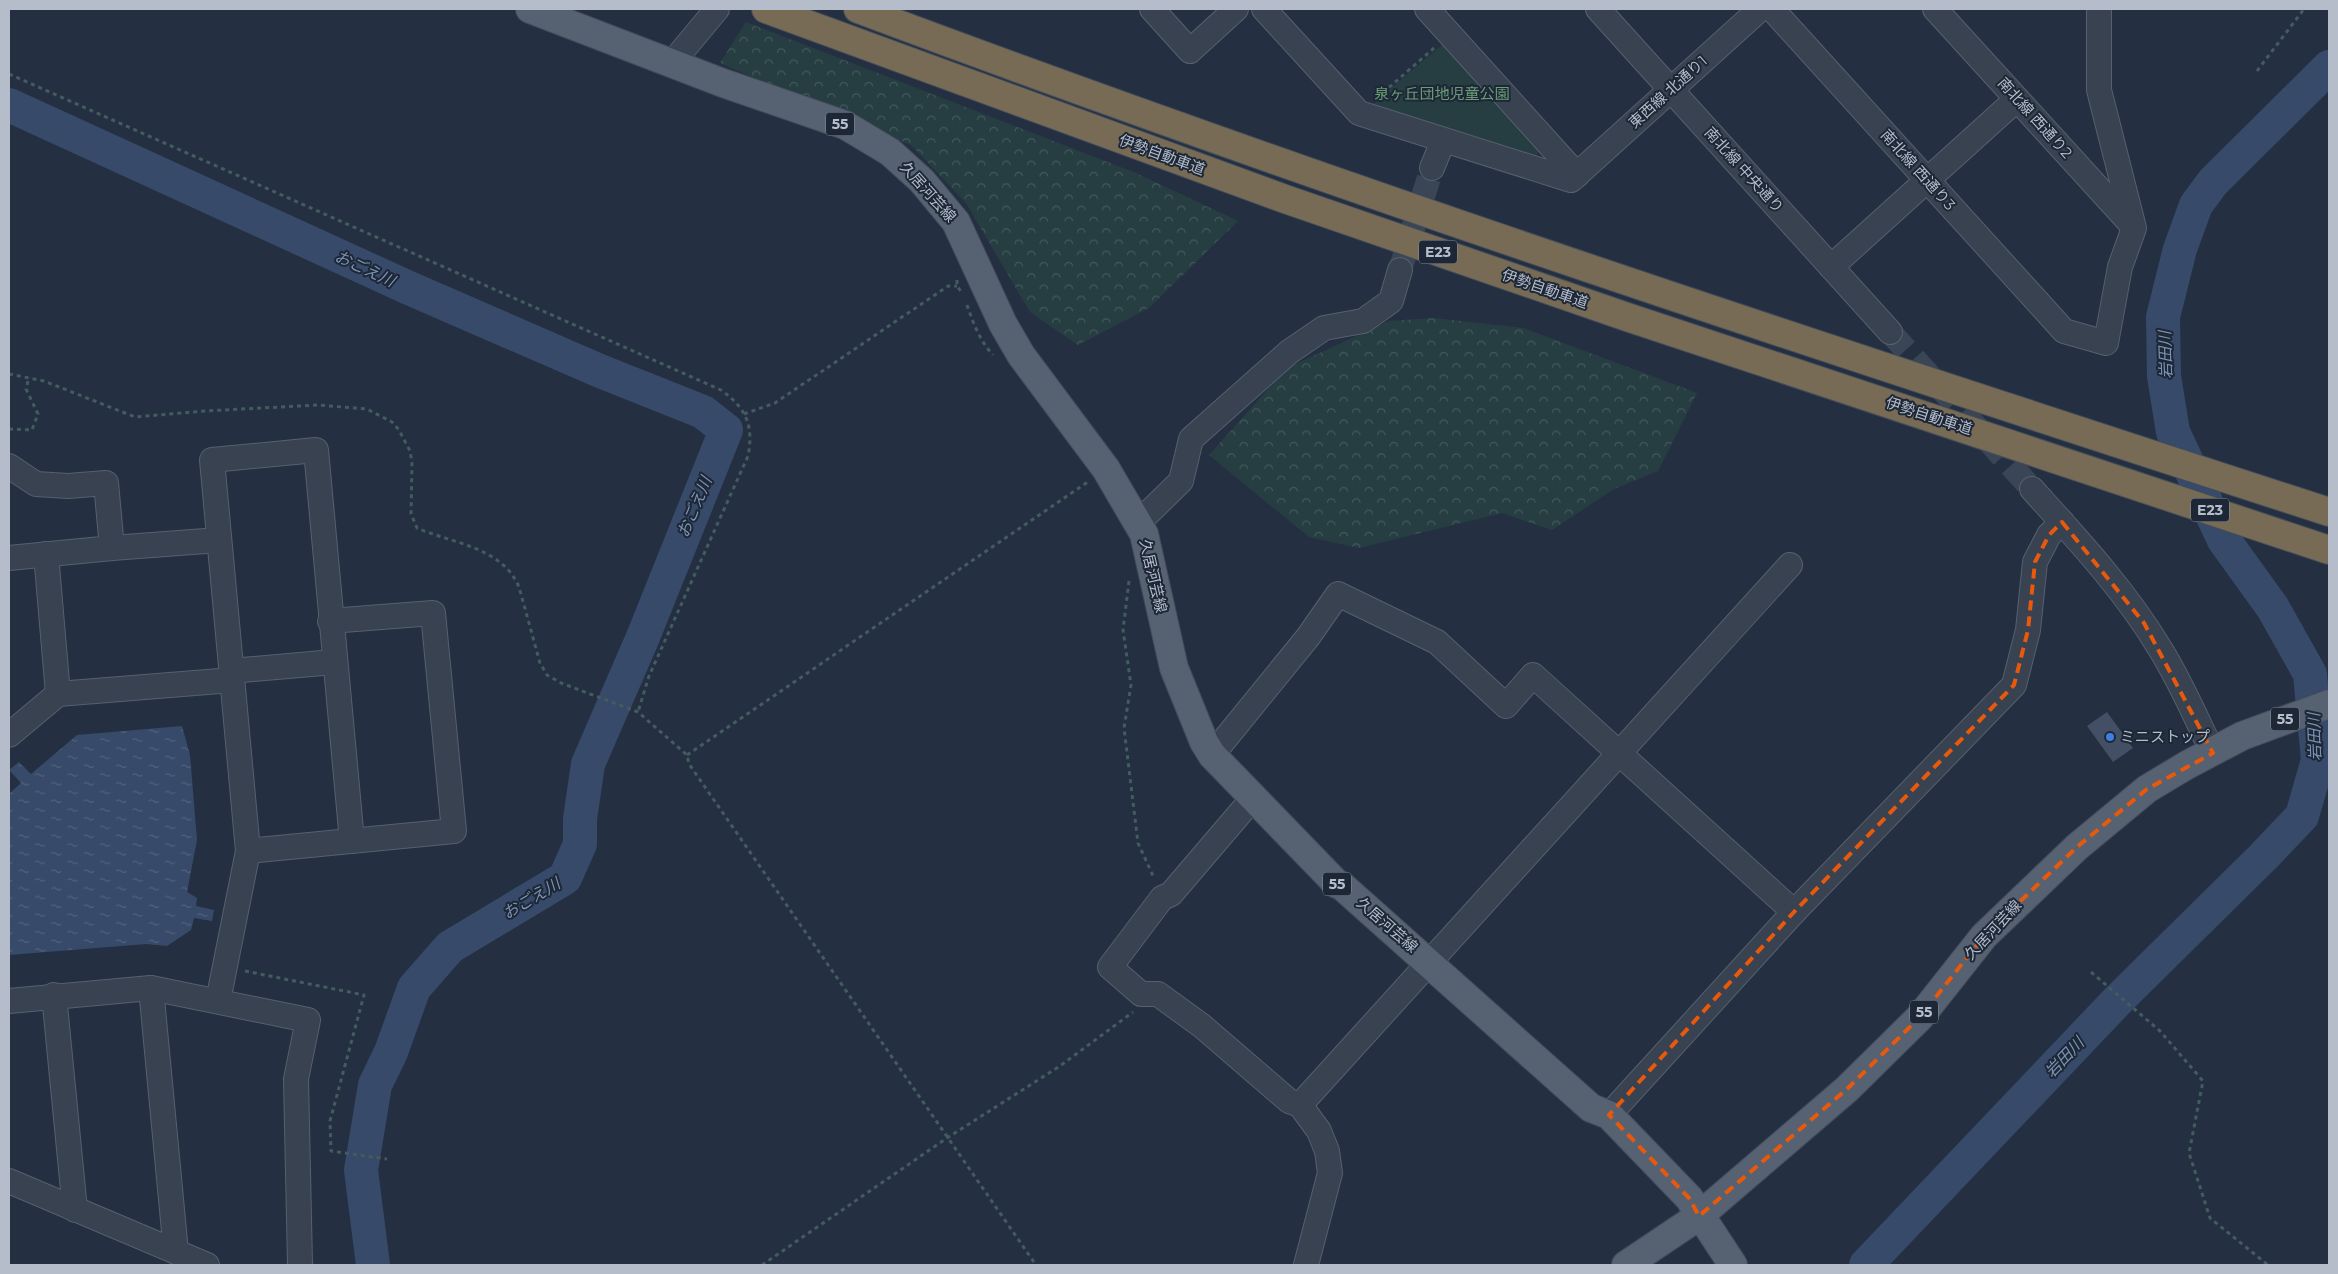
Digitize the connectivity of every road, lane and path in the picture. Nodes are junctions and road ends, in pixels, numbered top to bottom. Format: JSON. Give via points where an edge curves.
{"nodes":[{"id":1,"x":530,"y":9,"type":"edge"},
{"id":2,"x":717,"y":9,"type":"edge"},
{"id":3,"x":858,"y":9,"type":"edge"},
{"id":4,"x":1152,"y":9,"type":"edge"},
{"id":5,"x":1236,"y":9,"type":"edge"},
{"id":6,"x":1264,"y":9,"type":"edge"},
{"id":7,"x":1427,"y":9,"type":"edge"},
{"id":8,"x":1598,"y":9,"type":"edge"},
{"id":9,"x":1760,"y":9,"type":"edge"},
{"id":10,"x":1772,"y":9,"type":"edge"},
{"id":11,"x":1936,"y":9,"type":"edge"},
{"id":12,"x":2304,"y":9,"type":"edge"},
{"id":13,"x":2098,"y":10,"type":"edge"},
{"id":14,"x":778,"y":14,"type":"edge"},
{"id":15,"x":1450,"y":35,"type":"junction"},
{"id":16,"x":672,"y":63,"type":"junction"},
{"id":17,"x":2257,"y":71,"type":"dead end"},
{"id":18,"x":9,"y":74,"type":"edge"},
{"id":19,"x":1671,"y":90,"type":"junction"},
{"id":20,"x":2017,"y":99,"type":"junction"},
{"id":21,"x":1359,"y":113,"type":"junction"},
{"id":22,"x":1443,"y":141,"type":"junction"},
{"id":23,"x":1432,"y":168,"type":"tunnel mouth"},
{"id":24,"x":1577,"y":175,"type":"junction"},
{"id":25,"x":1927,"y":180,"type":"junction"},
{"id":26,"x":2134,"y":228,"type":"junction"},
{"id":27,"x":1832,"y":267,"type":"junction"},
{"id":28,"x":1400,"y":270,"type":"tunnel mouth"},
{"id":29,"x":957,"y":279,"type":"dead end"},
{"id":30,"x":957,"y":286,"type":"junction"},
{"id":31,"x":1890,"y":332,"type":"tunnel mouth"},
{"id":32,"x":998,"y":360,"type":"dead end"},
{"id":33,"x":29,"y":377,"type":"dead end"},
{"id":34,"x":744,"y":414,"type":"junction"},
{"id":35,"x":9,"y":429,"type":"edge"},
{"id":36,"x":9,"y":466,"type":"edge"},
{"id":37,"x":1084,"y":473,"type":"dead end"},
{"id":38,"x":1089,"y":480,"type":"junction"},
{"id":39,"x":1094,"y":486,"type":"dead end"},
{"id":40,"x":2032,"y":489,"type":"tunnel mouth"},
{"id":41,"x":2329,"y":512,"type":"edge"},
{"id":42,"x":2062,"y":522,"type":"junction"},
{"id":43,"x":1137,"y":524,"type":"junction"},
{"id":44,"x":219,"y":540,"type":"junction"},
{"id":45,"x":112,"y":548,"type":"junction"},
{"id":46,"x":2329,"y":550,"type":"edge"},
{"id":47,"x":46,"y":554,"type":"junction"},
{"id":48,"x":9,"y":558,"type":"edge"},
{"id":49,"x":1790,"y":565,"type":"dead end"},
{"id":50,"x":1129,"y":578,"type":"dead end"},
{"id":51,"x":330,"y":622,"type":"junction"},
{"id":52,"x":334,"y":662,"type":"junction"},
{"id":53,"x":232,"y":675,"type":"junction"},
{"id":54,"x":58,"y":694,"type":"junction"},
{"id":55,"x":596,"y":695,"type":"dead end"},
{"id":56,"x":2329,"y":704,"type":"edge"},
{"id":57,"x":638,"y":712,"type":"junction"},
{"id":58,"x":9,"y":735,"type":"edge"},
{"id":59,"x":2213,"y":752,"type":"junction"},
{"id":60,"x":1619,"y":754,"type":"junction"},
{"id":61,"x":1212,"y":755,"type":"junction"},
{"id":62,"x":686,"y":756,"type":"junction"},
{"id":63,"x":1253,"y":798,"type":"junction"},
{"id":64,"x":352,"y":840,"type":"junction"},
{"id":65,"x":248,"y":852,"type":"junction"},
{"id":66,"x":1162,"y":898,"type":"junction"},
{"id":67,"x":1794,"y":912,"type":"junction"},
{"id":68,"x":1429,"y":962,"type":"junction"},
{"id":69,"x":2091,"y":972,"type":"dead end"},
{"id":70,"x":151,"y":988,"type":"junction"},
{"id":71,"x":1158,"y":994,"type":"junction"},
{"id":72,"x":54,"y":995,"type":"junction"},
{"id":73,"x":9,"y":1001,"type":"edge"},
{"id":74,"x":218,"y":1001,"type":"junction"},
{"id":75,"x":1300,"y":1105,"type":"junction"},
{"id":76,"x":1609,"y":1115,"type":"junction"},
{"id":77,"x":947,"y":1138,"type":"junction"},
{"id":78,"x":331,"y":1150,"type":"dead end"},
{"id":79,"x":387,"y":1158,"type":"dead end"},
{"id":80,"x":9,"y":1181,"type":"edge"},
{"id":81,"x":75,"y":1210,"type":"junction"},
{"id":82,"x":1699,"y":1216,"type":"junction"},
{"id":83,"x":176,"y":1252,"type":"junction"},
{"id":84,"x":207,"y":1265,"type":"edge"},
{"id":85,"x":300,"y":1265,"type":"edge"},
{"id":86,"x":762,"y":1265,"type":"edge"},
{"id":87,"x":1036,"y":1265,"type":"edge"},
{"id":88,"x":1306,"y":1265,"type":"edge"},
{"id":89,"x":1626,"y":1265,"type":"edge"},
{"id":90,"x":1733,"y":1265,"type":"edge"},
{"id":91,"x":2268,"y":1265,"type":"edge"}],
"edges":[{"from":1,"to":16,"type":"main road","name":"久居河芸線","number":"55"},
{"from":2,"to":16,"type":"street"},
{"from":3,"to":41,"type":"highway","number":"E23","via":[[1305,172],[1638,286]]},
{"from":4,"to":5,"type":"street","via":[[1190,50]]},
{"from":6,"to":21,"type":"street"},
{"from":7,"to":15,"type":"street"},
{"from":8,"to":19,"type":"street","name":"南北線 中央通り"},
{"from":9,"to":19,"type":"street","name":"東西線 北通り1"},
{"from":10,"to":25,"type":"street","name":"南北線 西通り3"},
{"from":11,"to":20,"type":"street","name":"南北線 西通り2"},
{"from":12,"to":17,"type":"path"},
{"from":13,"to":26,"type":"street","via":[[2099,90]]},
{"from":14,"to":46,"type":"highway","name":"伊勢自動車道","number":"E23","via":[[1295,202],[1627,317]]},
{"from":15,"to":21,"type":"path"},
{"from":15,"to":24,"type":"street"},
{"from":16,"to":43,"type":"main road","name":"久居河芸線","number":"55","via":[[845,125],[890,152],[917,176],[956,222],[1003,324],[1021,355],[1106,469]]},
{"from":18,"to":34,"type":"path","via":[[721,390],[734,399]]},
{"from":19,"to":24,"type":"street","name":"東西線 北通り1"},
{"from":19,"to":27,"type":"street","name":"南北線 中央通り"},
{"from":20,"to":25,"type":"street"},
{"from":20,"to":26,"type":"street","name":"南北線 西通り2"},
{"from":21,"to":22,"type":"street"},
{"from":22,"to":23,"type":"street"},
{"from":22,"to":24,"type":"street","via":[[1571,180]]},
{"from":25,"to":26,"type":"street","name":"南北線 西通り3","via":[[2064,331],[2106,343],[2120,267]]},
{"from":25,"to":27,"type":"street"},
{"from":27,"to":31,"type":"street","name":"南北線 中央通り"},
{"from":28,"to":43,"type":"street","via":[[1391,301],[1363,321],[1324,328],[1289,352],[1191,439],[1181,481]]},
{"from":29,"to":30,"type":"path"},
{"from":30,"to":32,"type":"path","via":[[986,348]]},
{"from":30,"to":34,"type":"path","via":[[948,286],[775,404]]},
{"from":33,"to":35,"type":"path","via":[[26,389],[38,414],[32,430]]},
{"from":34,"to":57,"type":"path","via":[[750,436],[748,456],[649,676]]},
{"from":36,"to":45,"type":"street","via":[[36,484],[106,483]]},
{"from":37,"to":38,"type":"path"},
{"from":38,"to":39,"type":"path"},
{"from":38,"to":62,"type":"path"},
{"from":40,"to":42,"type":"street"},
{"from":42,"to":59,"type":"street","via":[[2101,566],[2144,623]]},
{"from":42,"to":67,"type":"street","via":[[2049,535],[2035,562],[2028,630],[2014,686]]},
{"from":43,"to":61,"type":"main road","name":"久居河芸線","number":"55","via":[[1144,534],[1174,668]]},
{"from":44,"to":45,"type":"street"},
{"from":44,"to":51,"type":"street","via":[[212,460],[316,450]]},
{"from":44,"to":53,"type":"street"},
{"from":45,"to":47,"type":"street"},
{"from":47,"to":48,"type":"street"},
{"from":47,"to":54,"type":"street"},
{"from":49,"to":60,"type":"street"},
{"from":50,"to":66,"type":"path","via":[[1123,630],[1131,685],[1124,728],[1126,748],[1139,849]]},
{"from":51,"to":52,"type":"street"},
{"from":51,"to":64,"type":"street","via":[[433,613],[454,831]]},
{"from":52,"to":53,"type":"street"},
{"from":52,"to":64,"type":"street"},
{"from":53,"to":54,"type":"street"},
{"from":53,"to":65,"type":"street"},
{"from":54,"to":58,"type":"street"},
{"from":55,"to":57,"type":"path"},
{"from":56,"to":59,"type":"main road","name":"久居河芸線","number":"55","via":[[2242,736]]},
{"from":57,"to":62,"type":"path"},
{"from":59,"to":82,"type":"main road","name":"久居河芸線","number":"55","via":[[2147,789],[2077,847],[1984,936],[1920,1017],[1847,1090]]},
{"from":60,"to":61,"type":"street","via":[[1533,675],[1506,706],[1437,642],[1338,594],[1308,637]]},
{"from":60,"to":67,"type":"street"},
{"from":60,"to":68,"type":"street"},
{"from":61,"to":63,"type":"main road","name":"久居河芸線","number":"55"},
{"from":62,"to":77,"type":"path"},
{"from":63,"to":66,"type":"street","via":[[1171,894]]},
{"from":63,"to":68,"type":"main road","name":"久居河芸線","number":"55","via":[[1338,884]]},
{"from":64,"to":65,"type":"street"},
{"from":65,"to":74,"type":"street"},
{"from":66,"to":71,"type":"street","via":[[1110,967],[1140,994]]},
{"from":67,"to":76,"type":"street"},
{"from":68,"to":75,"type":"street"},
{"from":68,"to":76,"type":"main road","name":"久居河芸線","number":"55","via":[[1591,1108]]},
{"from":69,"to":91,"type":"path","via":[[2160,1031],[2203,1081],[2189,1153],[2210,1218]]},
{"from":70,"to":72,"type":"street"},
{"from":70,"to":74,"type":"street"},
{"from":70,"to":83,"type":"street"},
{"from":71,"to":75,"type":"street","via":[[1230,1049],[1289,1101]]},
{"from":71,"to":77,"type":"path","via":[[1060,1066]]},
{"from":72,"to":73,"type":"street"},
{"from":72,"to":81,"type":"street"},
{"from":74,"to":85,"type":"street","via":[[308,1020],[296,1078]]},
{"from":75,"to":88,"type":"street","via":[[1319,1131],[1327,1151],[1330,1173]]},
{"from":76,"to":82,"type":"main road","name":"久居河芸線","number":"55","via":[[1689,1198]]},
{"from":77,"to":86,"type":"path"},
{"from":77,"to":87,"type":"path"},
{"from":78,"to":79,"type":"path"},
{"from":80,"to":81,"type":"street"},
{"from":81,"to":83,"type":"street"},
{"from":82,"to":89,"type":"main road","name":"久居河芸線","number":"55"},
{"from":82,"to":90,"type":"main road","name":"久居河芸線","number":"55"},
{"from":83,"to":84,"type":"street"}]}
